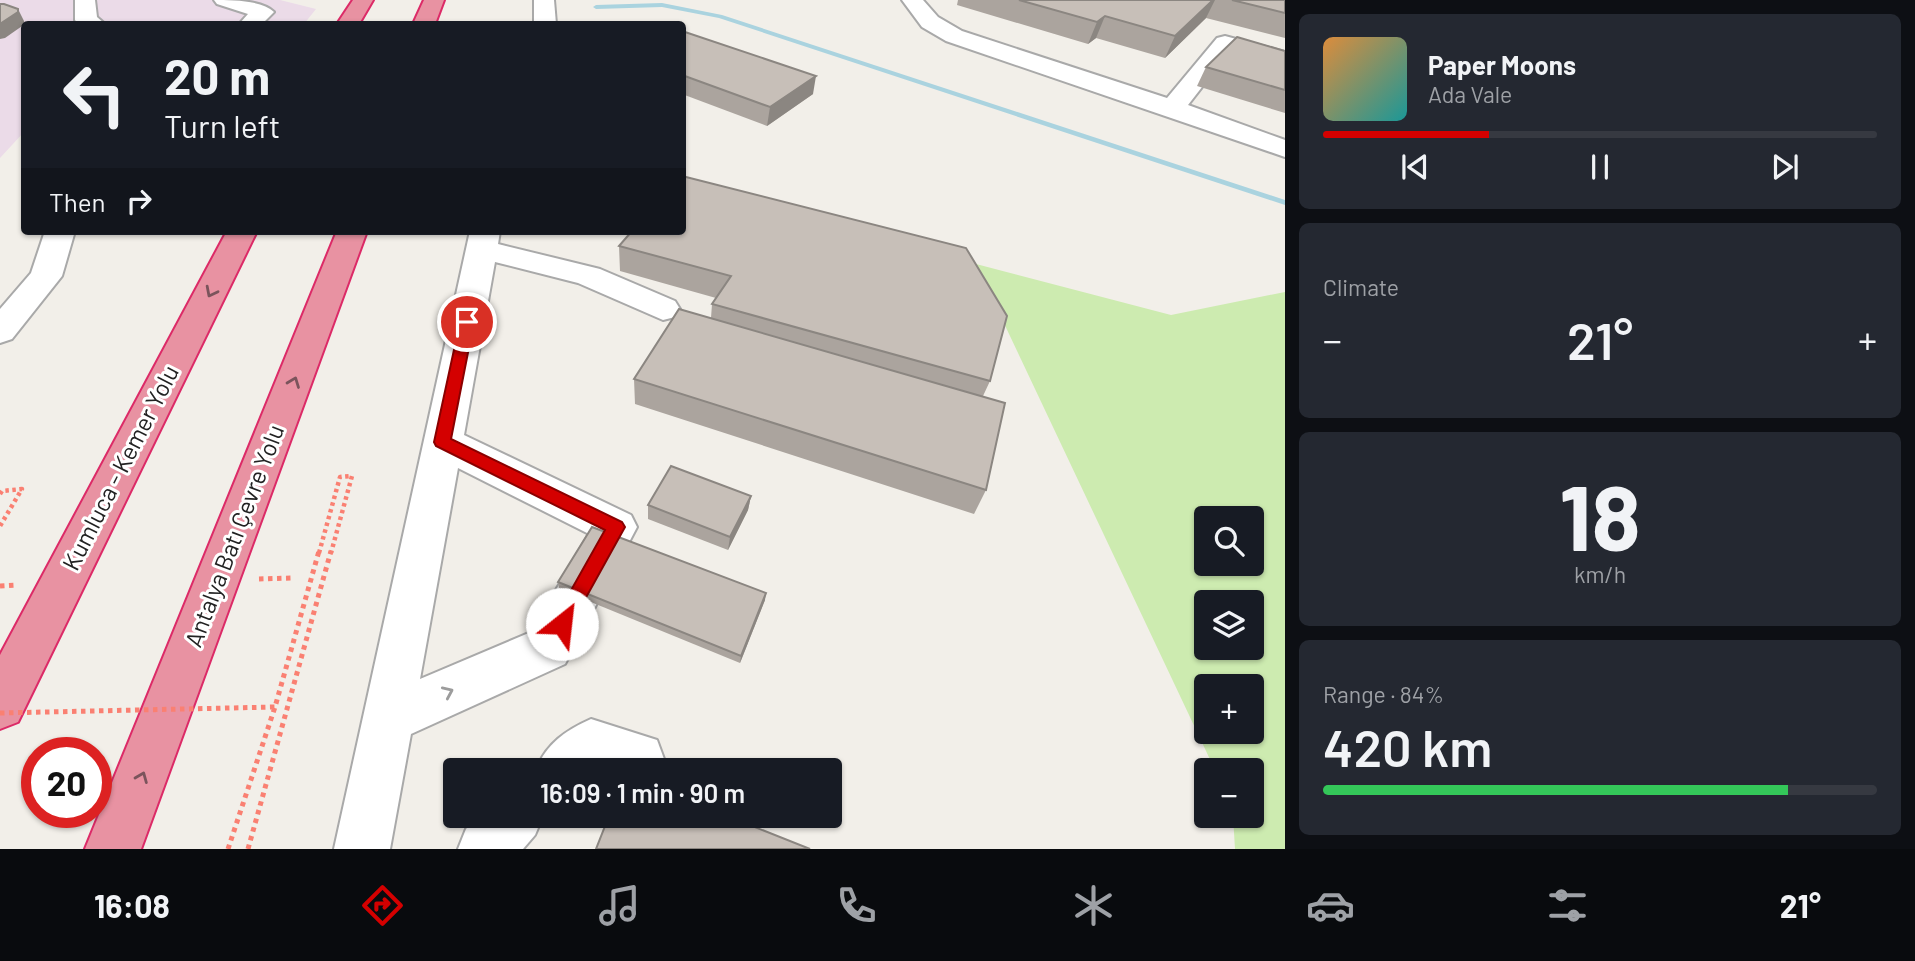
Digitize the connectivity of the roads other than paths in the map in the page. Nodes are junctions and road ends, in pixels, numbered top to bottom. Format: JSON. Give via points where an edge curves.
{"nodes":[{"id":1,"x":85,"y":0,"type":"edge"},
{"id":2,"x":224,"y":0,"type":"edge"},
{"id":3,"x":363,"y":0,"type":"edge"},
{"id":4,"x":435,"y":0,"type":"edge"},
{"id":5,"x":544,"y":0,"type":"edge"},
{"id":6,"x":912,"y":0,"type":"edge"},
{"id":7,"x":88,"y":21,"type":"edge"},
{"id":8,"x":253,"y":21,"type":"edge"},
{"id":9,"x":350,"y":21,"type":"edge"},
{"id":10,"x":425,"y":21,"type":"edge"},
{"id":11,"x":545,"y":21,"type":"edge"},
{"id":12,"x":1285,"y":60,"type":"edge"},
{"id":13,"x":1172,"y":108,"type":"junction"},
{"id":14,"x":1285,"y":149,"type":"edge"},
{"id":15,"x":59,"y":235,"type":"edge"},
{"id":16,"x":240,"y":235,"type":"edge"},
{"id":17,"x":350,"y":235,"type":"edge"},
{"id":18,"x":484,"y":240,"type":"edge"},
{"id":19,"x":663,"y":309,"type":"dead end"},
{"id":20,"x":0,"y":331,"type":"edge"},
{"id":21,"x":442,"y":442,"type":"junction"},
{"id":22,"x":53,"y":600,"type":"junction"},
{"id":23,"x":0,"y":674,"type":"edge"},
{"id":24,"x":0,"y":705,"type":"edge"},
{"id":25,"x":386,"y":719,"type":"junction"},
{"id":26,"x":576,"y":758,"type":"edge"},
{"id":27,"x":635,"y":758,"type":"edge"},
{"id":28,"x":505,"y":828,"type":"edge"},
{"id":29,"x":115,"y":846,"type":"edge"},
{"id":30,"x":362,"y":849,"type":"edge"},
{"id":31,"x":486,"y":849,"type":"edge"}],
"edges":[{"from":1,"to":7,"type":"street"},
{"from":2,"to":8,"type":"street","via":[[262,12]]},
{"from":3,"to":9,"type":"highway"},
{"from":4,"to":10,"type":"highway"},
{"from":5,"to":11,"type":"street"},
{"from":6,"to":13,"type":"street","via":[[930,22],[954,36]]},
{"from":12,"to":13,"type":"street","via":[[1225,43]]},
{"from":13,"to":14,"type":"street"},
{"from":15,"to":20,"type":"street","via":[[46,276]]},
{"from":16,"to":22,"type":"highway","name":"Kumluca - Kemer Yolu","one_way":true},
{"from":29,"to":17,"type":"highway","name":"Antalya Batı Çevre Yolu","one_way":true},
{"from":18,"to":19,"type":"street","via":[[589,276]]},
{"from":18,"to":21,"type":"street"},
{"from":21,"to":25,"type":"street"},
{"from":25,"to":21,"type":"street","one_way":true,"via":[[548,648],[616,527]]},
{"from":22,"to":23,"type":"street"},
{"from":22,"to":24,"type":"highway","name":"Kumluca - Kemer Yolu"},
{"from":25,"to":30,"type":"street"},
{"from":26,"to":27,"type":"street","via":[[591,745]]},
{"from":28,"to":31,"type":"street"}]}
